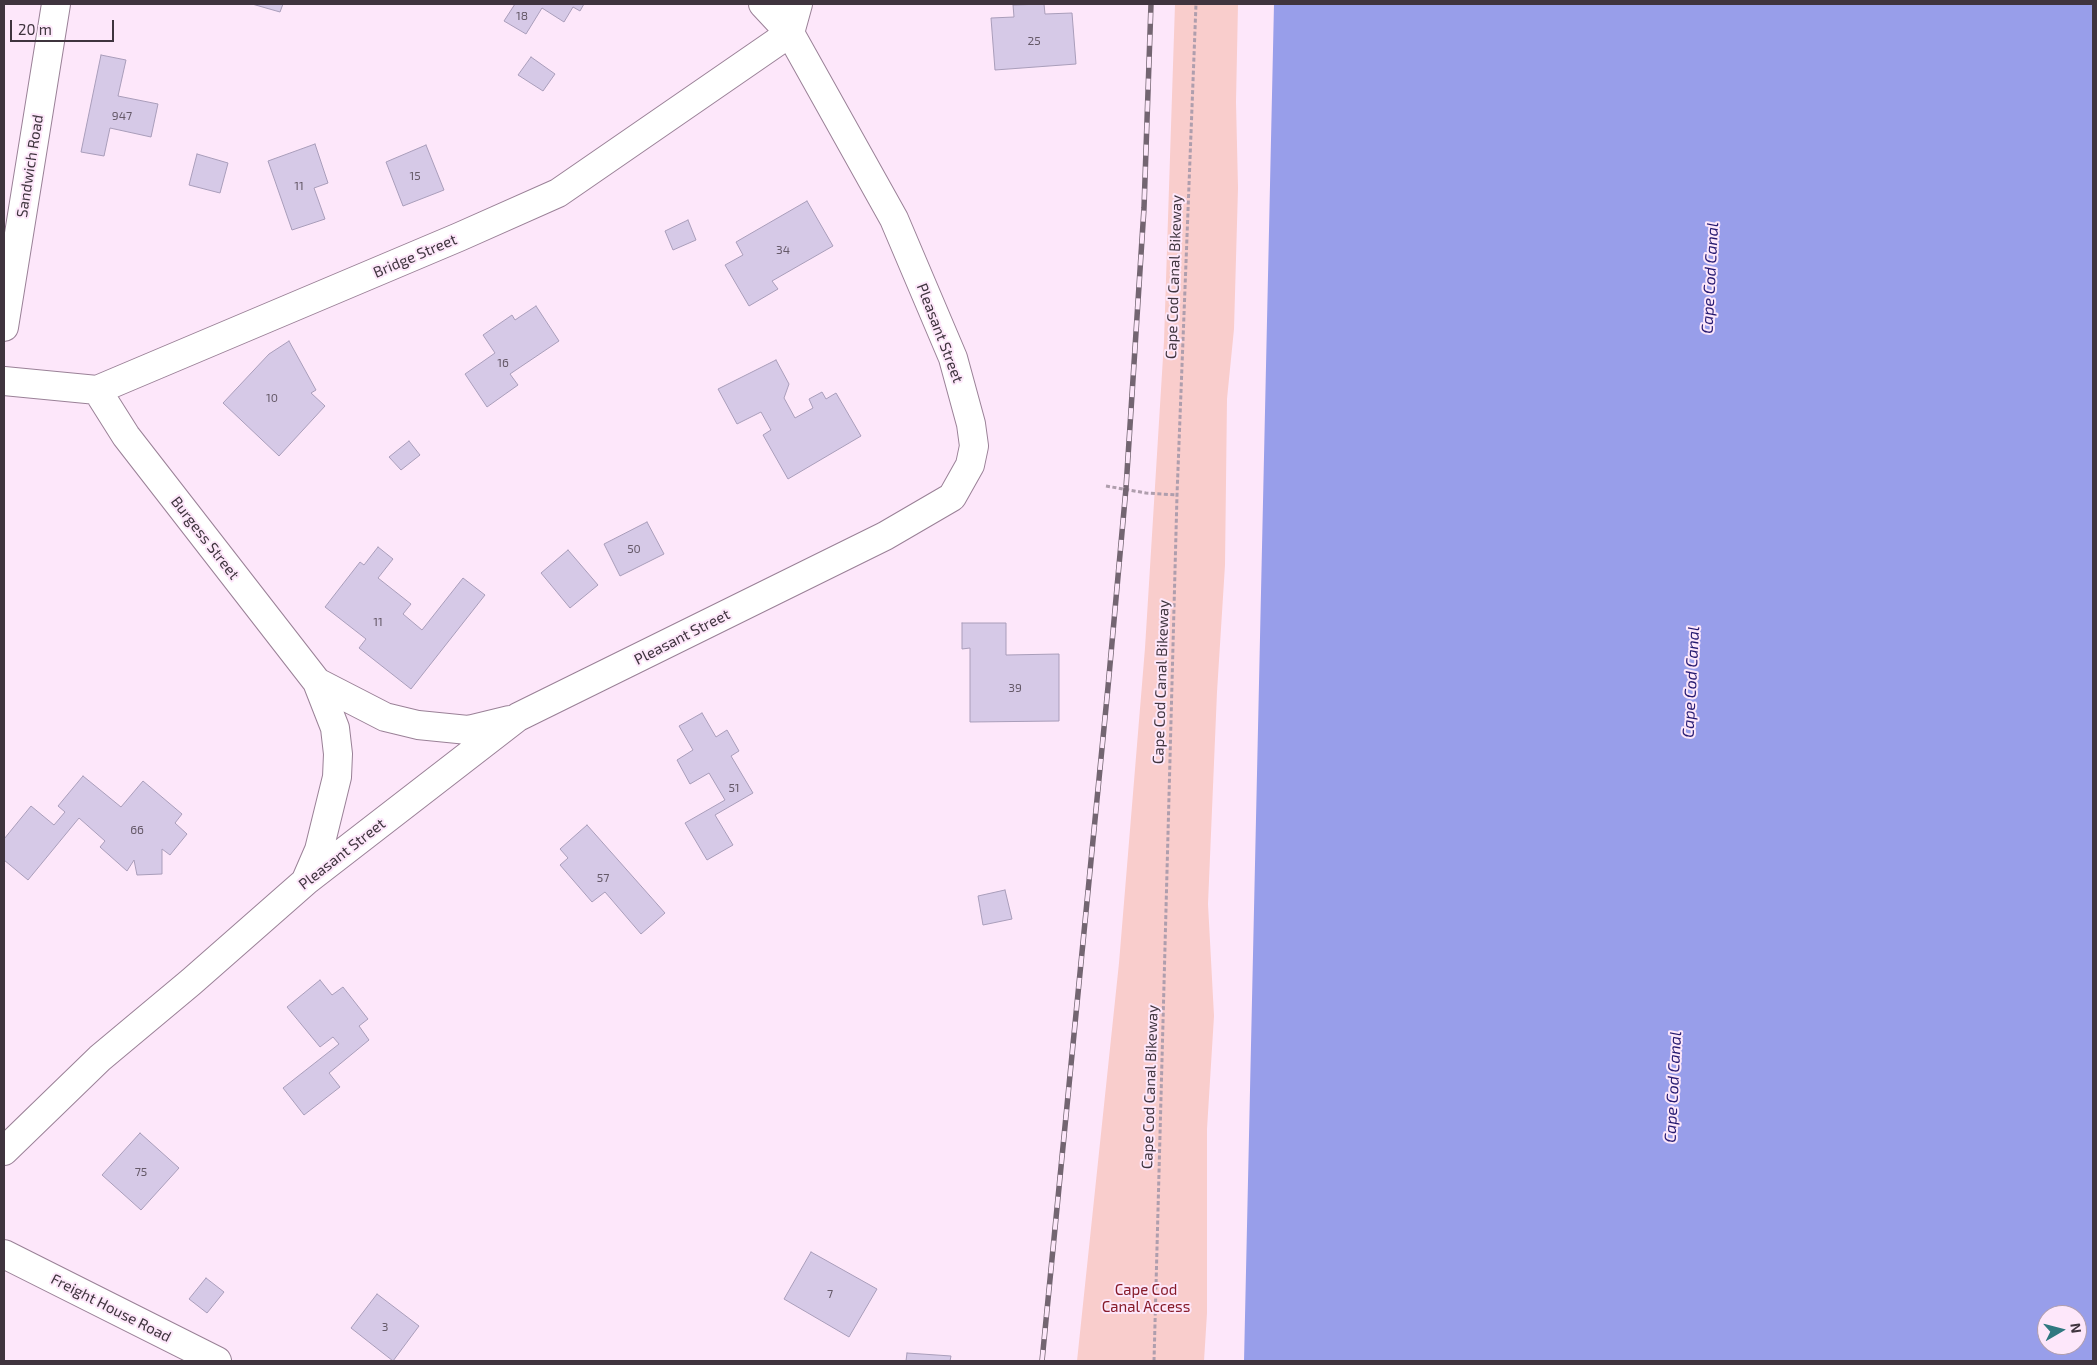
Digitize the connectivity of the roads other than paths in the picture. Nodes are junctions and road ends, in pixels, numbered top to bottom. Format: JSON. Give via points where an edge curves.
{"nodes":[{"id":1,"x":56,"y":4,"type":"edge"},
{"id":2,"x":763,"y":4,"type":"edge"},
{"id":3,"x":798,"y":4,"type":"edge"},
{"id":4,"x":790,"y":33,"type":"junction"},
{"id":5,"x":4,"y":327,"type":"edge"},
{"id":6,"x":4,"y":382,"type":"edge"},
{"id":7,"x":97,"y":390,"type":"junction"},
{"id":8,"x":317,"y":682,"type":"junction"},
{"id":9,"x":518,"y":718,"type":"junction"},
{"id":10,"x":306,"y":881,"type":"junction"},
{"id":11,"x":4,"y":1151,"type":"edge"},
{"id":12,"x":4,"y":1254,"type":"edge"},
{"id":13,"x":218,"y":1361,"type":"edge"}],
"edges":[{"from":1,"to":5,"type":"street","name":"Sandwich Road"},
{"from":2,"to":4,"type":"street","name":"Pleasant Street"},
{"from":3,"to":4,"type":"street"},
{"from":4,"to":7,"type":"street","name":"Bridge Street","via":[[558,193]]},
{"from":4,"to":9,"type":"street","name":"Pleasant Street","via":[[894,219],[953,358],[971,424],[974,446],[970,465],[952,497],[885,536]]},
{"from":6,"to":7,"type":"street","name":"Bridge Street"},
{"from":7,"to":8,"type":"street","name":"Burgess Street","via":[[126,436]]},
{"from":8,"to":9,"type":"street","name":"Burgess Street","via":[[385,717],[418,725],[468,730]]},
{"from":8,"to":10,"type":"street","name":"Burgess Street","via":[[335,728],[338,777],[319,850]]},
{"from":9,"to":10,"type":"street","name":"Pleasant Street"},
{"from":10,"to":11,"type":"street","name":"Pleasant Street","via":[[100,1058]]},
{"from":12,"to":13,"type":"street","name":"Freight House Road"}]}
